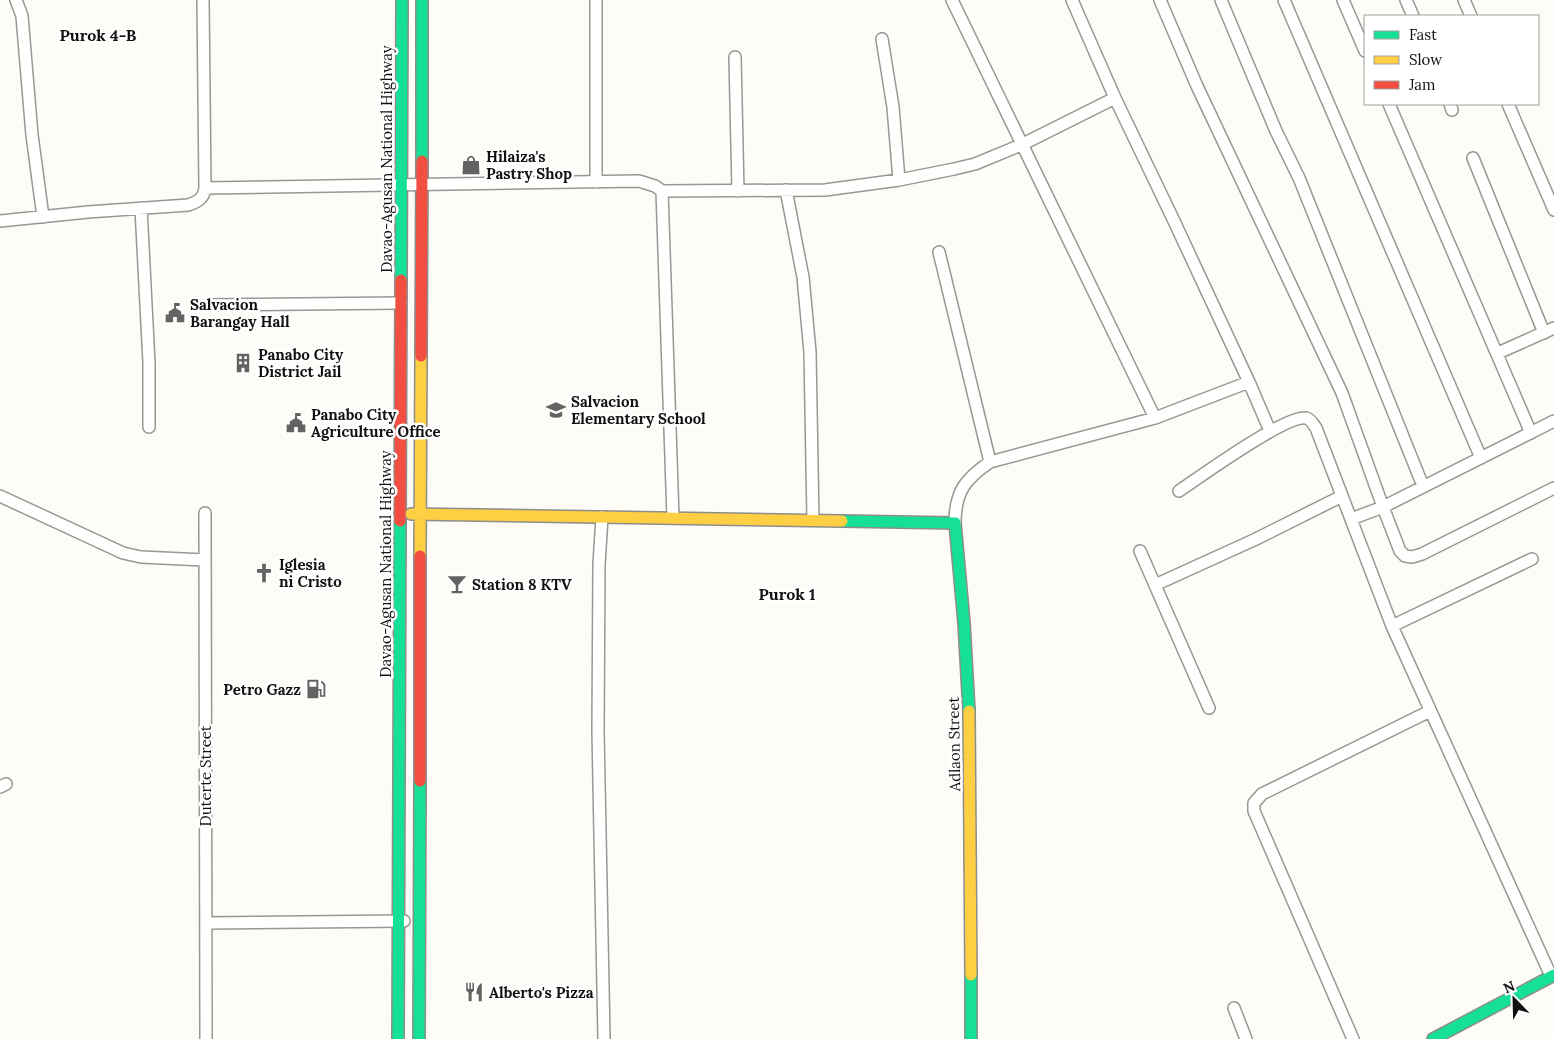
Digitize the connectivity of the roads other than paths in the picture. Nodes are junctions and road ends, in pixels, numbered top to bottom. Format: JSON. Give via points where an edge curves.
{"nodes":[{"id":1,"x":16,"y":0,"type":"edge"},
{"id":2,"x":203,"y":0,"type":"edge"},
{"id":3,"x":402,"y":0,"type":"edge"},
{"id":4,"x":422,"y":0,"type":"edge"},
{"id":5,"x":596,"y":0,"type":"edge"},
{"id":6,"x":952,"y":0,"type":"edge"},
{"id":7,"x":1072,"y":0,"type":"edge"},
{"id":8,"x":1221,"y":0,"type":"edge"},
{"id":9,"x":1284,"y":0,"type":"edge"},
{"id":10,"x":1343,"y":0,"type":"edge"},
{"id":11,"x":1406,"y":0,"type":"edge"},
{"id":12,"x":1464,"y":0,"type":"edge"},
{"id":13,"x":1163,"y":1,"type":"edge"},
{"id":14,"x":1412,"y":15,"type":"edge"},
{"id":15,"x":1471,"y":15,"type":"edge"},
{"id":16,"x":882,"y":39,"type":"dead end"},
{"id":17,"x":1364,"y":48,"type":"edge"},
{"id":18,"x":736,"y":58,"type":"dead end"},
{"id":19,"x":1115,"y":98,"type":"junction"},
{"id":20,"x":1388,"y":105,"type":"edge"},
{"id":21,"x":1508,"y":105,"type":"edge"},
{"id":22,"x":1022,"y":145,"type":"junction"},
{"id":23,"x":1473,"y":158,"type":"dead end"},
{"id":24,"x":899,"y":180,"type":"junction"},
{"id":25,"x":596,"y":182,"type":"junction"},
{"id":26,"x":401,"y":185,"type":"junction"},
{"id":27,"x":421,"y":185,"type":"junction"},
{"id":28,"x":205,"y":188,"type":"junction"},
{"id":29,"x":786,"y":190,"type":"junction"},
{"id":30,"x":662,"y":191,"type":"junction"},
{"id":31,"x":738,"y":191,"type":"junction"},
{"id":32,"x":140,"y":208,"type":"junction"},
{"id":33,"x":1554,"y":210,"type":"edge"},
{"id":34,"x":43,"y":217,"type":"junction"},
{"id":35,"x":0,"y":221,"type":"edge"},
{"id":36,"x":939,"y":252,"type":"dead end"},
{"id":37,"x":401,"y":303,"type":"junction"},
{"id":38,"x":208,"y":305,"type":"dead end"},
{"id":39,"x":1549,"y":330,"type":"edge"},
{"id":40,"x":1498,"y":353,"type":"junction"},
{"id":41,"x":401,"y":354,"type":"junction"},
{"id":42,"x":421,"y":355,"type":"junction"},
{"id":43,"x":1249,"y":382,"type":"junction"},
{"id":44,"x":1155,"y":418,"type":"junction"},
{"id":45,"x":1554,"y":421,"type":"edge"},
{"id":46,"x":149,"y":427,"type":"dead end"},
{"id":47,"x":1270,"y":431,"type":"junction"},
{"id":48,"x":1531,"y":433,"type":"junction"},
{"id":49,"x":1481,"y":458,"type":"junction"},
{"id":50,"x":990,"y":462,"type":"junction"},
{"id":51,"x":1423,"y":486,"type":"junction"},
{"id":52,"x":1554,"y":488,"type":"edge"},
{"id":53,"x":1179,"y":491,"type":"dead end"},
{"id":54,"x":0,"y":496,"type":"edge"},
{"id":55,"x":1342,"y":496,"type":"junction"},
{"id":56,"x":1383,"y":507,"type":"junction"},
{"id":57,"x":205,"y":513,"type":"dead end"},
{"id":58,"x":400,"y":514,"type":"junction"},
{"id":59,"x":420,"y":514,"type":"junction"},
{"id":60,"x":602,"y":517,"type":"junction"},
{"id":61,"x":673,"y":518,"type":"junction"},
{"id":62,"x":1351,"y":519,"type":"junction"},
{"id":63,"x":813,"y":520,"type":"junction"},
{"id":64,"x":955,"y":523,"type":"junction"},
{"id":65,"x":1140,"y":551,"type":"dead end"},
{"id":66,"x":1532,"y":559,"type":"dead end"},
{"id":67,"x":204,"y":560,"type":"junction"},
{"id":68,"x":1155,"y":585,"type":"junction"},
{"id":69,"x":1392,"y":626,"type":"junction"},
{"id":70,"x":400,"y":666,"type":"junction"},
{"id":71,"x":420,"y":666,"type":"junction"},
{"id":72,"x":1209,"y":708,"type":"dead end"},
{"id":73,"x":1430,"y":711,"type":"junction"},
{"id":74,"x":399,"y":921,"type":"junction"},
{"id":75,"x":419,"y":921,"type":"junction"},
{"id":76,"x":206,"y":923,"type":"junction"},
{"id":77,"x":1553,"y":975,"type":"edge"},
{"id":78,"x":1234,"y":1008,"type":"dead end"},
{"id":79,"x":206,"y":1039,"type":"edge"},
{"id":80,"x":398,"y":1039,"type":"edge"},
{"id":81,"x":418,"y":1039,"type":"edge"},
{"id":82,"x":604,"y":1039,"type":"edge"},
{"id":83,"x":970,"y":1039,"type":"edge"},
{"id":84,"x":1246,"y":1039,"type":"edge"},
{"id":85,"x":1353,"y":1039,"type":"edge"},
{"id":86,"x":1433,"y":1039,"type":"edge"}],
"edges":[{"from":1,"to":34,"type":"street","via":[[22,16]]},
{"from":2,"to":28,"type":"street"},
{"from":3,"to":26,"type":"main road","name":"Davao-Agusan National Highway"},
{"from":4,"to":27,"type":"main road"},
{"from":5,"to":25,"type":"street"},
{"from":6,"to":22,"type":"street"},
{"from":7,"to":19,"type":"street"},
{"from":8,"to":51,"type":"street","via":[[1299,178]]},
{"from":9,"to":49,"type":"street"},
{"from":10,"to":17,"type":"street"},
{"from":11,"to":14,"type":"street"},
{"from":12,"to":15,"type":"street"},
{"from":13,"to":56,"type":"street","via":[[1197,86],[1342,392]]},
{"from":16,"to":24,"type":"street","via":[[893,106]]},
{"from":18,"to":31,"type":"street"},
{"from":19,"to":22,"type":"street"},
{"from":19,"to":43,"type":"street"},
{"from":20,"to":40,"type":"street"},
{"from":21,"to":33,"type":"street"},
{"from":22,"to":24,"type":"street","via":[[975,164]]},
{"from":22,"to":44,"type":"street"},
{"from":23,"to":39,"type":"street"},
{"from":24,"to":29,"type":"street","via":[[825,190]]},
{"from":25,"to":27,"type":"street"},
{"from":25,"to":30,"type":"street","via":[[639,182]]},
{"from":26,"to":27,"type":"street"},
{"from":26,"to":28,"type":"street"},
{"from":26,"to":37,"type":"main road","name":"Davao-Agusan National Highway"},
{"from":27,"to":42,"type":"main road"},
{"from":28,"to":32,"type":"street","via":[[195,204]]},
{"from":29,"to":31,"type":"street"},
{"from":29,"to":63,"type":"street","via":[[804,277],[810,352]]},
{"from":30,"to":31,"type":"street"},
{"from":30,"to":61,"type":"street"},
{"from":32,"to":34,"type":"street"},
{"from":32,"to":46,"type":"street","via":[[148,338]]},
{"from":34,"to":35,"type":"street"},
{"from":36,"to":50,"type":"street"},
{"from":37,"to":38,"type":"street"},
{"from":37,"to":41,"type":"main road","name":"Davao-Agusan National Highway"},
{"from":39,"to":40,"type":"street"},
{"from":40,"to":48,"type":"street"},
{"from":41,"to":42,"type":"main road"},
{"from":41,"to":58,"type":"main road","name":"Davao-Agusan National Highway"},
{"from":42,"to":59,"type":"main road"},
{"from":43,"to":44,"type":"street"},
{"from":43,"to":47,"type":"street"},
{"from":44,"to":50,"type":"street"},
{"from":45,"to":48,"type":"street"},
{"from":47,"to":53,"type":"street"},
{"from":47,"to":55,"type":"street","via":[[1298,419],[1311,420]]},
{"from":48,"to":49,"type":"street"},
{"from":49,"to":51,"type":"street"},
{"from":50,"to":64,"type":"street","name":"Adlaon Street","via":[[966,482],[959,495]]},
{"from":51,"to":56,"type":"street"},
{"from":52,"to":56,"type":"street","via":[[1412,557],[1400,551]]},
{"from":54,"to":67,"type":"street","via":[[123,553]]},
{"from":55,"to":62,"type":"street"},
{"from":55,"to":68,"type":"street"},
{"from":56,"to":62,"type":"street"},
{"from":57,"to":67,"type":"street","name":"Duterte Street"},
{"from":58,"to":59,"type":"main road"},
{"from":58,"to":70,"type":"main road","name":"Davao-Agusan National Highway"},
{"from":59,"to":60,"type":"main road"},
{"from":59,"to":71,"type":"main road"},
{"from":60,"to":61,"type":"main road"},
{"from":60,"to":82,"type":"street","via":[[598,731]]},
{"from":61,"to":63,"type":"main road"},
{"from":62,"to":69,"type":"street"},
{"from":63,"to":64,"type":"main road"},
{"from":64,"to":83,"type":"main road","name":"Adlaon Street","via":[[969,709]]},
{"from":65,"to":68,"type":"street"},
{"from":66,"to":69,"type":"street"},
{"from":67,"to":76,"type":"street","name":"Duterte Street"},
{"from":68,"to":72,"type":"street"},
{"from":69,"to":73,"type":"street"},
{"from":70,"to":71,"type":"main road"},
{"from":70,"to":74,"type":"main road","name":"Davao-Agusan National Highway"},
{"from":71,"to":75,"type":"main road"},
{"from":73,"to":77,"type":"street"},
{"from":73,"to":85,"type":"street","via":[[1262,794],[1254,803],[1254,811]]},
{"from":74,"to":75,"type":"street"},
{"from":74,"to":76,"type":"street"},
{"from":74,"to":80,"type":"main road","name":"Davao-Agusan National Highway"},
{"from":75,"to":81,"type":"main road"},
{"from":76,"to":79,"type":"street","name":"Duterte Street"},
{"from":77,"to":86,"type":"main road"},
{"from":78,"to":84,"type":"street"}]}
